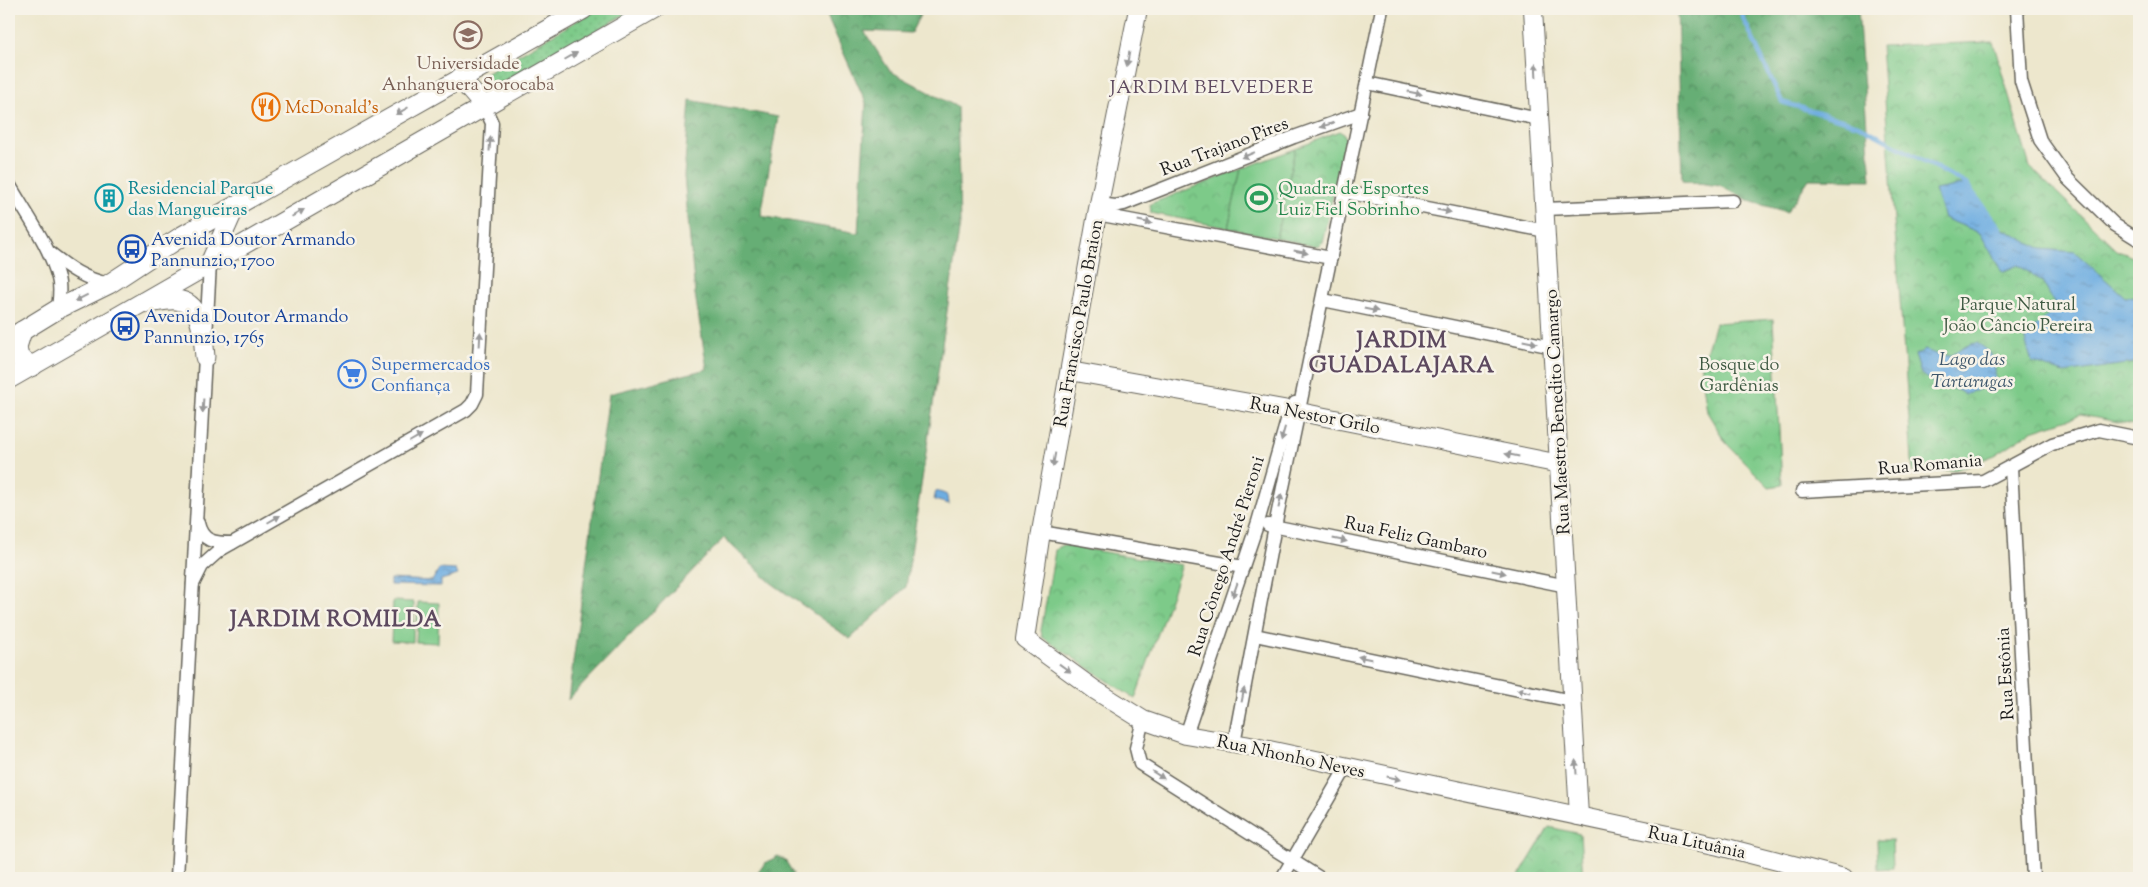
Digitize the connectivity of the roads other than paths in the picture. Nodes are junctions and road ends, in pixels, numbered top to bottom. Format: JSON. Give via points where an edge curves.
{"nodes":[{"id":1,"x":584,"y":9,"type":"edge"},
{"id":2,"x":654,"y":9,"type":"edge"},
{"id":3,"x":1382,"y":9,"type":"edge"},
{"id":4,"x":1533,"y":9,"type":"edge"},
{"id":5,"x":2017,"y":9,"type":"edge"},
{"id":6,"x":1139,"y":10,"type":"edge"},
{"id":7,"x":460,"y":78,"type":"junction"},
{"id":8,"x":1368,"y":83,"type":"junction"},
{"id":9,"x":484,"y":106,"type":"junction"},
{"id":10,"x":1361,"y":113,"type":"junction"},
{"id":11,"x":1539,"y":119,"type":"junction"},
{"id":12,"x":9,"y":184,"type":"edge"},
{"id":13,"x":1345,"y":192,"type":"junction"},
{"id":14,"x":1733,"y":201,"type":"dead end"},
{"id":15,"x":234,"y":207,"type":"junction"},
{"id":16,"x":1545,"y":208,"type":"junction"},
{"id":17,"x":1098,"y":209,"type":"junction"},
{"id":18,"x":1546,"y":232,"type":"junction"},
{"id":19,"x":2139,"y":240,"type":"edge"},
{"id":20,"x":48,"y":251,"type":"junction"},
{"id":21,"x":1332,"y":258,"type":"junction"},
{"id":22,"x":210,"y":262,"type":"junction"},
{"id":23,"x":108,"y":284,"type":"junction"},
{"id":24,"x":1323,"y":300,"type":"junction"},
{"id":25,"x":142,"y":303,"type":"junction"},
{"id":26,"x":58,"y":309,"type":"junction"},
{"id":27,"x":15,"y":335,"type":"edge"},
{"id":28,"x":1553,"y":347,"type":"junction"},
{"id":29,"x":205,"y":357,"type":"junction"},
{"id":30,"x":33,"y":366,"type":"junction"},
{"id":31,"x":1070,"y":371,"type":"junction"},
{"id":32,"x":9,"y":379,"type":"edge"},
{"id":33,"x":1295,"y":411,"type":"junction"},
{"id":34,"x":2139,"y":438,"type":"edge"},
{"id":35,"x":1560,"y":464,"type":"junction"},
{"id":36,"x":2012,"y":467,"type":"junction"},
{"id":37,"x":1802,"y":492,"type":"dead end"},
{"id":38,"x":197,"y":514,"type":"junction"},
{"id":39,"x":1258,"y":522,"type":"junction"},
{"id":40,"x":1275,"y":526,"type":"junction"},
{"id":41,"x":1041,"y":532,"type":"junction"},
{"id":42,"x":232,"y":543,"type":"junction"},
{"id":43,"x":1243,"y":567,"type":"junction"},
{"id":44,"x":193,"y":584,"type":"junction"},
{"id":45,"x":1567,"y":586,"type":"junction"},
{"id":46,"x":1255,"y":635,"type":"junction"},
{"id":47,"x":1025,"y":639,"type":"joint"},
{"id":48,"x":1572,"y":701,"type":"junction"},
{"id":49,"x":1144,"y":720,"type":"junction"},
{"id":50,"x":1186,"y":735,"type":"junction"},
{"id":51,"x":1234,"y":743,"type":"junction"},
{"id":52,"x":1346,"y":768,"type":"junction"},
{"id":53,"x":1579,"y":816,"type":"junction"},
{"id":54,"x":1293,"y":860,"type":"junction"},
{"id":55,"x":176,"y":878,"type":"edge"},
{"id":56,"x":1282,"y":878,"type":"edge"},
{"id":57,"x":1320,"y":878,"type":"edge"},
{"id":58,"x":1844,"y":878,"type":"edge"},
{"id":59,"x":2033,"y":878,"type":"edge"}],
"edges":[{"from":1,"to":7,"type":"main road"},
{"from":9,"to":2,"type":"main road","one_way":true},
{"from":3,"to":8,"type":"street","name":"Rua Cônego André Pieroni"},
{"from":11,"to":4,"type":"street","name":"Rua Maestro Benedito Camargo","one_way":true},
{"from":5,"to":19,"type":"street","via":[[2021,81],[2040,140],[2068,179],[2115,226]]},
{"from":6,"to":17,"type":"street","name":"Rua Francisco Paulo Braion","one_way":true},
{"from":7,"to":9,"type":"main road"},
{"from":7,"to":15,"type":"main road","one_way":true},
{"from":8,"to":10,"type":"street","name":"Rua Cônego André Pieroni"},
{"from":8,"to":11,"type":"street","one_way":true},
{"from":22,"to":9,"type":"main road","one_way":true},
{"from":42,"to":9,"type":"street","one_way":true,"via":[[458,415],[472,404],[477,394],[492,124]]},
{"from":10,"to":13,"type":"street","name":"Rua Cônego André Pieroni"},
{"from":10,"to":17,"type":"street","name":"Rua Trajano Pires","one_way":true,"via":[[1124,204]]},
{"from":11,"to":16,"type":"street","name":"Rua Maestro Benedito Camargo"},
{"from":12,"to":20,"type":"street"},
{"from":13,"to":18,"type":"street","one_way":true},
{"from":13,"to":21,"type":"street","name":"Rua Cônego André Pieroni"},
{"from":14,"to":16,"type":"street"},
{"from":15,"to":22,"type":"main road"},
{"from":15,"to":23,"type":"main road"},
{"from":16,"to":18,"type":"street","name":"Rua Maestro Benedito Camargo"},
{"from":17,"to":21,"type":"street","one_way":true},
{"from":17,"to":31,"type":"street","name":"Rua Francisco Paulo Braion"},
{"from":18,"to":28,"type":"street","name":"Rua Maestro Benedito Camargo"},
{"from":20,"to":23,"type":"street","via":[[72,271]]},
{"from":20,"to":26,"type":"street","via":[[58,279]]},
{"from":21,"to":24,"type":"street","name":"Rua Cônego André Pieroni"},
{"from":22,"to":25,"type":"main road"},
{"from":22,"to":29,"type":"street"},
{"from":23,"to":26,"type":"main road","one_way":true},
{"from":24,"to":28,"type":"street","one_way":true},
{"from":24,"to":33,"type":"street","name":"Rua Cônego André Pieroni","via":[[1304,391]]},
{"from":25,"to":29,"type":"main road","via":[[175,300],[189,306],[199,318]]},
{"from":25,"to":30,"type":"main road"},
{"from":26,"to":27,"type":"main road"},
{"from":27,"to":30,"type":"main road","via":[[20,358]]},
{"from":28,"to":35,"type":"street","name":"Rua Maestro Benedito Camargo"},
{"from":29,"to":38,"type":"street","one_way":true},
{"from":30,"to":32,"type":"main road"},
{"from":31,"to":33,"type":"street","name":"Rua Nestor Grilo"},
{"from":31,"to":41,"type":"street","name":"Rua Francisco Paulo Braion","one_way":true},
{"from":35,"to":33,"type":"street","name":"Rua Nestor Grilo","one_way":true},
{"from":33,"to":39,"type":"street","name":"Rua Cônego André Pieroni","one_way":true},
{"from":40,"to":33,"type":"street","name":"Rua Cônego André Pieroni","one_way":true},
{"from":34,"to":36,"type":"street","name":"Rua Romania","via":[[2098,430],[2052,444]]},
{"from":35,"to":45,"type":"street","name":"Rua Maestro Benedito Camargo"},
{"from":36,"to":37,"type":"street","name":"Rua Romania","via":[[1983,480]]},
{"from":36,"to":59,"type":"street","name":"Rua Estônia"},
{"from":38,"to":42,"type":"street","via":[[199,528],[207,540]]},
{"from":38,"to":44,"type":"street"},
{"from":39,"to":40,"type":"street","name":"Rua Feliz Gambaro"},
{"from":39,"to":43,"type":"street","name":"Rua Cônego André Pieroni"},
{"from":40,"to":45,"type":"street","name":"Rua Feliz Gambaro","one_way":true},
{"from":40,"to":46,"type":"street","name":"Rua Cônego André Pieroni"},
{"from":41,"to":43,"type":"street"},
{"from":41,"to":47,"type":"street","name":"Rua Francisco Paulo Braion"},
{"from":42,"to":44,"type":"street","via":[[202,566]]},
{"from":43,"to":50,"type":"street","name":"Rua Cônego André Pieroni","one_way":true},
{"from":44,"to":55,"type":"street"},
{"from":45,"to":48,"type":"street","name":"Rua Maestro Benedito Camargo"},
{"from":48,"to":46,"type":"street","one_way":true},
{"from":51,"to":46,"type":"street","name":"Rua Cônego André Pieroni","one_way":true},
{"from":47,"to":49,"type":"street","name":"Rua Nhonho Neves","one_way":true,"via":[[1095,690]]},
{"from":53,"to":48,"type":"street","name":"Rua Maestro Benedito Camargo","one_way":true},
{"from":49,"to":50,"type":"street","name":"Rua Nhonho Neves"},
{"from":49,"to":54,"type":"street","one_way":true,"via":[[1136,748],[1140,764]]},
{"from":50,"to":51,"type":"street","name":"Rua Nhonho Neves"},
{"from":51,"to":52,"type":"street","name":"Rua Nhonho Neves"},
{"from":52,"to":53,"type":"street","name":"Rua Nhonho Neves","one_way":true},
{"from":52,"to":54,"type":"street"},
{"from":53,"to":58,"type":"street","name":"Rua Lituânia","via":[[1755,854]]},
{"from":54,"to":56,"type":"street"},
{"from":54,"to":57,"type":"street"}]}
